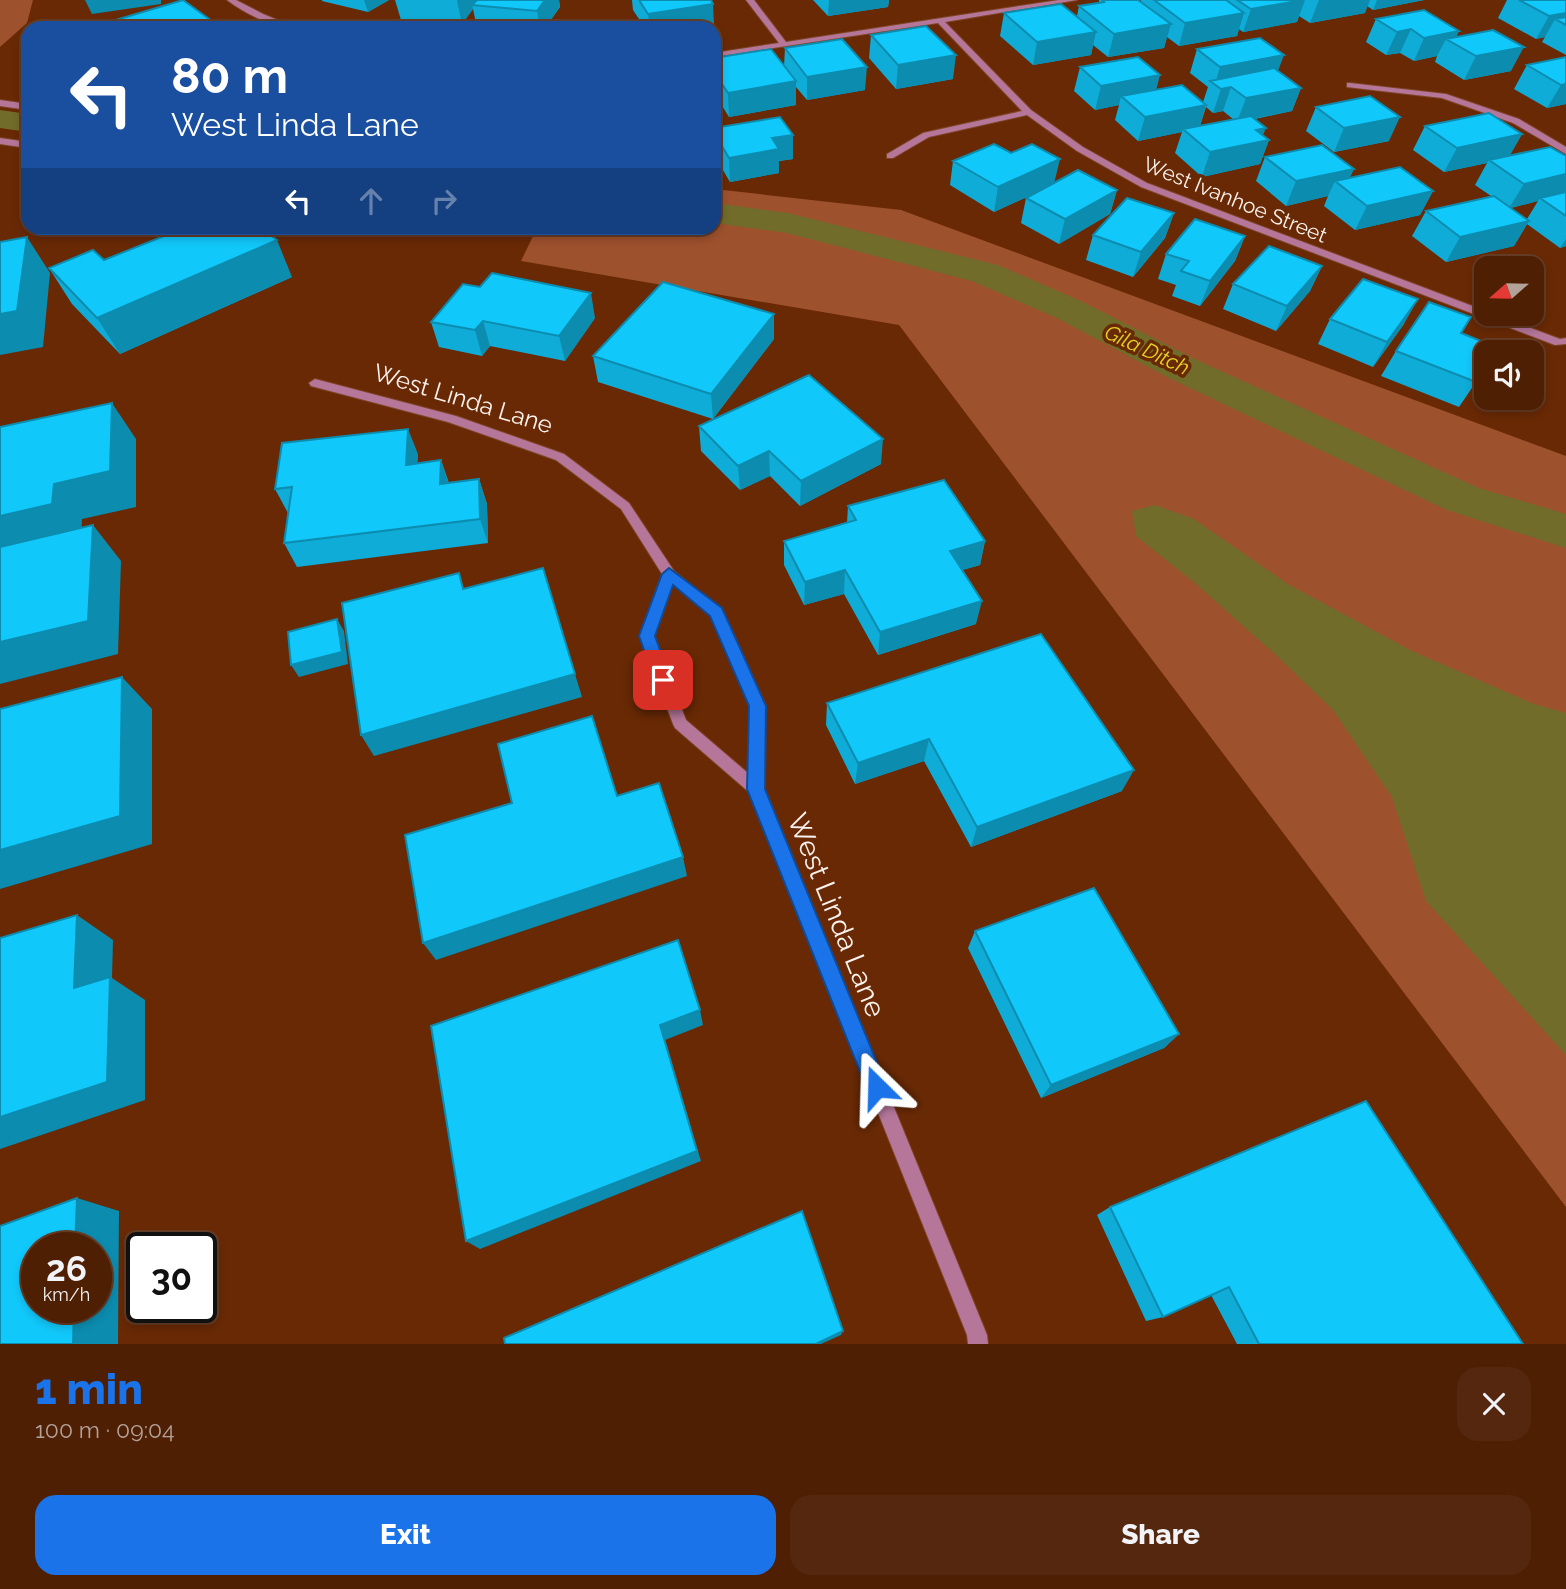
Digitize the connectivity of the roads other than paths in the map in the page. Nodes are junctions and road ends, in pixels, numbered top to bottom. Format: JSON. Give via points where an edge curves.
{"nodes":[{"id":1,"x":750,"y":0,"type":"edge"},
{"id":2,"x":1073,"y":0,"type":"edge"},
{"id":3,"x":232,"y":1,"type":"edge"},
{"id":4,"x":274,"y":21,"type":"edge"},
{"id":5,"x":940,"y":21,"type":"junction"},
{"id":6,"x":784,"y":44,"type":"junction"},
{"id":7,"x":721,"y":54,"type":"edge"},
{"id":8,"x":1350,"y":85,"type":"dead end"},
{"id":9,"x":0,"y":103,"type":"edge"},
{"id":10,"x":21,"y":106,"type":"edge"},
{"id":11,"x":1028,"y":112,"type":"junction"},
{"id":12,"x":0,"y":141,"type":"edge"},
{"id":13,"x":21,"y":144,"type":"edge"},
{"id":14,"x":1566,"y":151,"type":"edge"},
{"id":15,"x":890,"y":156,"type":"dead end"},
{"id":16,"x":1563,"y":342,"type":"edge"},
{"id":17,"x":315,"y":383,"type":"dead end"},
{"id":18,"x":669,"y":574,"type":"junction"},
{"id":19,"x":756,"y":789,"type":"junction"},
{"id":20,"x":980,"y":1341,"type":"edge"}],
"edges":[{"from":1,"to":6,"type":"street"},
{"from":2,"to":5,"type":"street"},
{"from":3,"to":4,"type":"street"},
{"from":5,"to":6,"type":"street"},
{"from":5,"to":11,"type":"street","name":"West Ivanhoe Street"},
{"from":6,"to":7,"type":"street"},
{"from":8,"to":14,"type":"street","via":[[1443,96],[1516,121]]},
{"from":9,"to":10,"type":"street"},
{"from":11,"to":15,"type":"street","via":[[926,135]]},
{"from":11,"to":16,"type":"street","name":"West Ivanhoe Street","via":[[1144,186]]},
{"from":12,"to":13,"type":"street"},
{"from":17,"to":18,"type":"street","name":"West Linda Lane","via":[[452,419],[560,457],[625,506]]},
{"from":18,"to":19,"type":"street","name":"West Linda Lane","via":[[716,612],[758,706]]},
{"from":18,"to":19,"type":"street","name":"West Linda Lane","via":[[647,636],[680,724]]},
{"from":19,"to":20,"type":"street","name":"West Linda Lane"}]}
